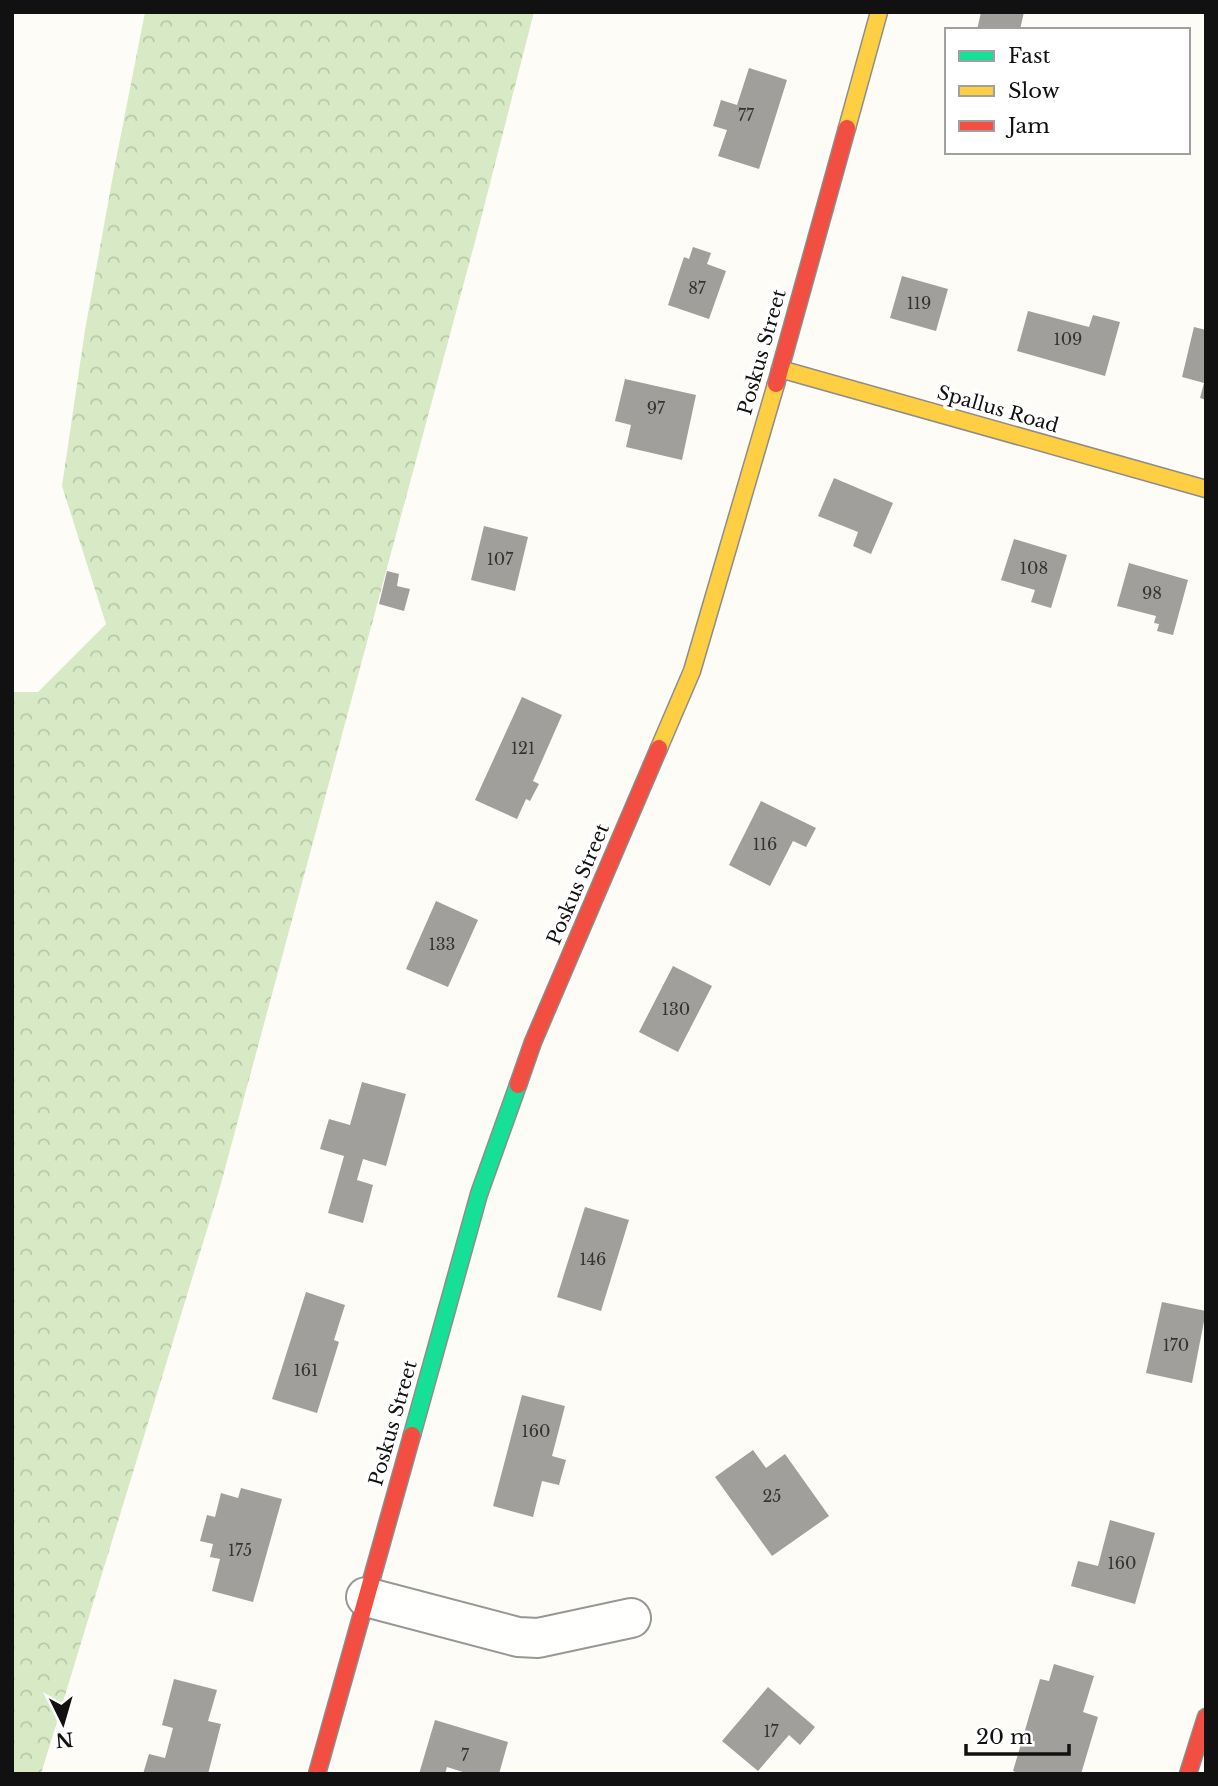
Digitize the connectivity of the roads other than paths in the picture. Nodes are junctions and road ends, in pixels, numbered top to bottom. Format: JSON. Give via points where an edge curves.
{"nodes":[{"id":1,"x":878,"y":12,"type":"edge"},
{"id":2,"x":780,"y":369,"type":"junction"},
{"id":3,"x":1206,"y":489,"type":"edge"},
{"id":4,"x":366,"y":1597,"type":"junction"},
{"id":5,"x":631,"y":1618,"type":"dead end"},
{"id":6,"x":1206,"y":1717,"type":"edge"},
{"id":7,"x":317,"y":1774,"type":"edge"},
{"id":8,"x":1188,"y":1774,"type":"edge"}],
"edges":[{"from":1,"to":2,"type":"street","name":"Poskus Street"},
{"from":2,"to":3,"type":"street","name":"Spallus Road"},
{"from":2,"to":4,"type":"street","name":"Poskus Street","via":[[692,671],[533,1042],[479,1194]]},
{"from":4,"to":5,"type":"street","via":[[518,1637],[538,1638]]},
{"from":4,"to":7,"type":"street","name":"Poskus Street"},
{"from":6,"to":8,"type":"street"}]}
